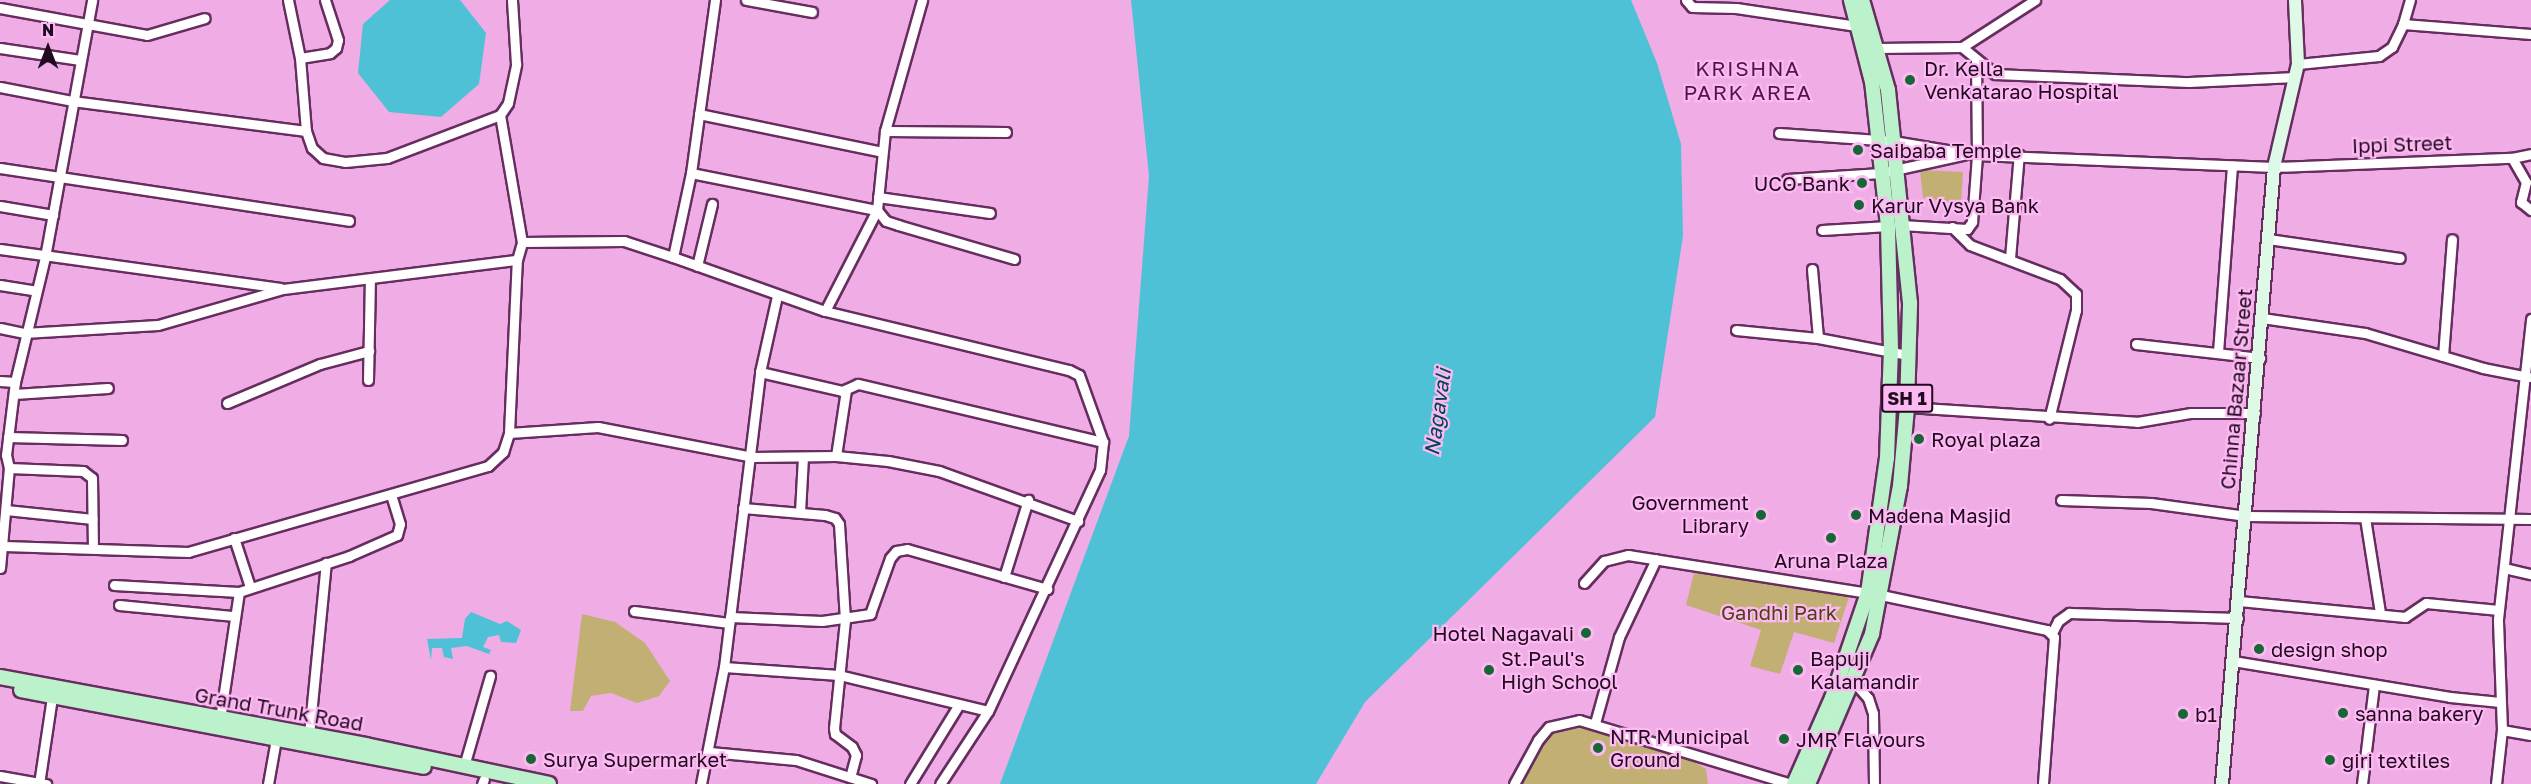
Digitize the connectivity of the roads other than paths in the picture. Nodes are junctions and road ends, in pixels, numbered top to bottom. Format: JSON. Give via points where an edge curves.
{"nodes":[{"id":1,"x":92,"y":0,"type":"edge"},
{"id":2,"x":288,"y":0,"type":"edge"},
{"id":3,"x":325,"y":0,"type":"edge"},
{"id":4,"x":512,"y":0,"type":"edge"},
{"id":5,"x":715,"y":0,"type":"edge"},
{"id":6,"x":746,"y":0,"type":"edge"},
{"id":7,"x":922,"y":0,"type":"edge"},
{"id":8,"x":1686,"y":0,"type":"edge"},
{"id":9,"x":1851,"y":0,"type":"edge"},
{"id":10,"x":1862,"y":0,"type":"edge"},
{"id":11,"x":2035,"y":0,"type":"edge"},
{"id":12,"x":2295,"y":0,"type":"edge"},
{"id":13,"x":2410,"y":0,"type":"edge"},
{"id":14,"x":0,"y":8,"type":"edge"},
{"id":15,"x":812,"y":12,"type":"dead end"},
{"id":16,"x":205,"y":18,"type":"dead end"},
{"id":17,"x":87,"y":22,"type":"junction"},
{"id":18,"x":2403,"y":24,"type":"junction"},
{"id":19,"x":1857,"y":26,"type":"junction"},
{"id":20,"x":2531,"y":34,"type":"edge"},
{"id":21,"x":1962,"y":46,"type":"junction"},
{"id":22,"x":0,"y":48,"type":"edge"},
{"id":23,"x":1877,"y":48,"type":"junction"},
{"id":24,"x":300,"y":58,"type":"junction"},
{"id":25,"x":80,"y":60,"type":"junction"},
{"id":26,"x":1976,"y":60,"type":"junction"},
{"id":27,"x":2298,"y":63,"type":"junction"},
{"id":28,"x":2295,"y":77,"type":"junction"},
{"id":29,"x":0,"y":87,"type":"edge"},
{"id":30,"x":72,"y":101,"type":"junction"},
{"id":31,"x":699,"y":114,"type":"junction"},
{"id":32,"x":500,"y":115,"type":"junction"},
{"id":33,"x":885,"y":130,"type":"junction"},
{"id":34,"x":306,"y":131,"type":"junction"},
{"id":35,"x":1006,"y":132,"type":"dead end"},
{"id":36,"x":1779,"y":133,"type":"dead end"},
{"id":37,"x":1877,"y":141,"type":"junction"},
{"id":38,"x":1893,"y":141,"type":"junction"},
{"id":39,"x":882,"y":152,"type":"junction"},
{"id":40,"x":1973,"y":154,"type":"junction"},
{"id":41,"x":2019,"y":154,"type":"junction"},
{"id":42,"x":2531,"y":154,"type":"edge"},
{"id":43,"x":2512,"y":158,"type":"junction"},
{"id":44,"x":2232,"y":166,"type":"junction"},
{"id":45,"x":2274,"y":167,"type":"junction"},
{"id":46,"x":0,"y":168,"type":"edge"},
{"id":47,"x":1895,"y":169,"type":"junction"},
{"id":48,"x":691,"y":173,"type":"junction"},
{"id":49,"x":1881,"y":173,"type":"junction"},
{"id":50,"x":59,"y":179,"type":"junction"},
{"id":51,"x":1787,"y":179,"type":"dead end"},
{"id":52,"x":878,"y":197,"type":"junction"},
{"id":53,"x":712,"y":204,"type":"dead end"},
{"id":54,"x":0,"y":206,"type":"edge"},
{"id":55,"x":877,"y":210,"type":"junction"},
{"id":56,"x":2531,"y":210,"type":"edge"},
{"id":57,"x":990,"y":213,"type":"dead end"},
{"id":58,"x":53,"y":215,"type":"junction"},
{"id":59,"x":349,"y":221,"type":"dead end"},
{"id":60,"x":1894,"y":226,"type":"junction"},
{"id":61,"x":1952,"y":228,"type":"junction"},
{"id":62,"x":1822,"y":230,"type":"dead end"},
{"id":63,"x":2268,"y":239,"type":"junction"},
{"id":64,"x":2452,"y":239,"type":"dead end"},
{"id":65,"x":522,"y":242,"type":"junction"},
{"id":66,"x":0,"y":249,"type":"edge"},
{"id":67,"x":45,"y":257,"type":"junction"},
{"id":68,"x":673,"y":257,"type":"junction"},
{"id":69,"x":2010,"y":258,"type":"junction"},
{"id":70,"x":2400,"y":258,"type":"dead end"},
{"id":71,"x":1014,"y":259,"type":"dead end"},
{"id":72,"x":517,"y":260,"type":"junction"},
{"id":73,"x":697,"y":266,"type":"junction"},
{"id":74,"x":1812,"y":269,"type":"dead end"},
{"id":75,"x":370,"y":280,"type":"junction"},
{"id":76,"x":0,"y":285,"type":"edge"},
{"id":77,"x":283,"y":289,"type":"junction"},
{"id":78,"x":36,"y":291,"type":"junction"},
{"id":79,"x":777,"y":296,"type":"junction"},
{"id":80,"x":825,"y":311,"type":"junction"},
{"id":81,"x":2262,"y":318,"type":"junction"},
{"id":82,"x":2531,"y":319,"type":"edge"},
{"id":83,"x":0,"y":328,"type":"edge"},
{"id":84,"x":1736,"y":330,"type":"dead end"},
{"id":85,"x":24,"y":333,"type":"junction"},
{"id":86,"x":1818,"y":338,"type":"junction"},
{"id":87,"x":2136,"y":344,"type":"dead end"},
{"id":88,"x":1891,"y":350,"type":"junction"},
{"id":89,"x":369,"y":351,"type":"junction"},
{"id":90,"x":2218,"y":352,"type":"junction"},
{"id":91,"x":1908,"y":355,"type":"junction"},
{"id":92,"x":2443,"y":356,"type":"junction"},
{"id":93,"x":2260,"y":358,"type":"junction"},
{"id":94,"x":760,"y":372,"type":"junction"},
{"id":95,"x":2528,"y":377,"type":"edge"},
{"id":96,"x":368,"y":380,"type":"dead end"},
{"id":97,"x":0,"y":381,"type":"edge"},
{"id":98,"x":15,"y":382,"type":"junction"},
{"id":99,"x":108,"y":388,"type":"dead end"},
{"id":100,"x":846,"y":390,"type":"junction"},
{"id":101,"x":14,"y":394,"type":"junction"},
{"id":102,"x":227,"y":403,"type":"dead end"},
{"id":103,"x":1907,"y":407,"type":"junction"},
{"id":104,"x":2255,"y":413,"type":"junction"},
{"id":105,"x":2049,"y":419,"type":"junction"},
{"id":106,"x":509,"y":432,"type":"junction"},
{"id":107,"x":8,"y":436,"type":"junction"},
{"id":108,"x":122,"y":440,"type":"dead end"},
{"id":109,"x":1103,"y":442,"type":"junction"},
{"id":110,"x":3,"y":454,"type":"edge"},
{"id":111,"x":836,"y":456,"type":"junction"},
{"id":112,"x":752,"y":457,"type":"junction"},
{"id":113,"x":803,"y":457,"type":"junction"},
{"id":114,"x":9,"y":468,"type":"junction"},
{"id":115,"x":391,"y":495,"type":"junction"},
{"id":116,"x":1028,"y":500,"type":"junction"},
{"id":117,"x":2061,"y":500,"type":"dead end"},
{"id":118,"x":743,"y":508,"type":"junction"},
{"id":119,"x":6,"y":510,"type":"junction"},
{"id":120,"x":800,"y":512,"type":"junction"},
{"id":121,"x":2246,"y":516,"type":"junction"},
{"id":122,"x":2365,"y":518,"type":"junction"},
{"id":123,"x":93,"y":519,"type":"junction"},
{"id":124,"x":2531,"y":519,"type":"edge"},
{"id":125,"x":1078,"y":521,"type":"junction"},
{"id":126,"x":2512,"y":521,"type":"junction"},
{"id":127,"x":234,"y":538,"type":"junction"},
{"id":128,"x":4,"y":546,"type":"junction"},
{"id":129,"x":93,"y":547,"type":"junction"},
{"id":130,"x":1656,"y":559,"type":"junction"},
{"id":131,"x":326,"y":563,"type":"junction"},
{"id":132,"x":0,"y":568,"type":"edge"},
{"id":133,"x":2504,"y":568,"type":"junction"},
{"id":134,"x":2531,"y":574,"type":"edge"},
{"id":135,"x":1004,"y":577,"type":"junction"},
{"id":136,"x":1584,"y":583,"type":"dead end"},
{"id":137,"x":114,"y":585,"type":"dead end"},
{"id":138,"x":250,"y":586,"type":"junction"},
{"id":139,"x":1047,"y":589,"type":"junction"},
{"id":140,"x":239,"y":592,"type":"junction"},
{"id":141,"x":1874,"y":594,"type":"junction"},
{"id":142,"x":2239,"y":601,"type":"junction"},
{"id":143,"x":119,"y":605,"type":"dead end"},
{"id":144,"x":2499,"y":610,"type":"junction"},
{"id":145,"x":634,"y":611,"type":"dead end"},
{"id":146,"x":2380,"y":613,"type":"junction"},
{"id":147,"x":234,"y":616,"type":"junction"},
{"id":148,"x":2238,"y":618,"type":"junction"},
{"id":149,"x":730,"y":620,"type":"junction"},
{"id":150,"x":845,"y":620,"type":"junction"},
{"id":151,"x":2052,"y":633,"type":"junction"},
{"id":152,"x":2233,"y":661,"type":"junction"},
{"id":153,"x":724,"y":667,"type":"junction"},
{"id":154,"x":839,"y":675,"type":"junction"},
{"id":155,"x":490,"y":676,"type":"dead end"},
{"id":156,"x":0,"y":677,"type":"edge"},
{"id":157,"x":1854,"y":682,"type":"junction"},
{"id":158,"x":2374,"y":685,"type":"junction"},
{"id":159,"x":0,"y":686,"type":"edge"},
{"id":160,"x":52,"y":697,"type":"junction"},
{"id":161,"x":2500,"y":702,"type":"junction"},
{"id":162,"x":958,"y":706,"type":"junction"},
{"id":163,"x":988,"y":711,"type":"junction"},
{"id":164,"x":220,"y":719,"type":"junction"},
{"id":165,"x":1595,"y":723,"type":"junction"},
{"id":166,"x":2502,"y":730,"type":"junction"},
{"id":167,"x":309,"y":735,"type":"junction"},
{"id":168,"x":2531,"y":735,"type":"edge"},
{"id":169,"x":276,"y":739,"type":"junction"},
{"id":170,"x":710,"y":752,"type":"junction"},
{"id":171,"x":464,"y":766,"type":"junction"},
{"id":172,"x":0,"y":776,"type":"edge"},
{"id":173,"x":850,"y":777,"type":"junction"},
{"id":174,"x":483,"y":781,"type":"edge"},
{"id":175,"x":42,"y":783,"type":"edge"},
{"id":176,"x":268,"y":784,"type":"edge"},
{"id":177,"x":514,"y":784,"type":"edge"},
{"id":178,"x":549,"y":784,"type":"edge"},
{"id":179,"x":701,"y":784,"type":"edge"},
{"id":180,"x":871,"y":784,"type":"edge"},
{"id":181,"x":910,"y":784,"type":"edge"},
{"id":182,"x":939,"y":784,"type":"edge"},
{"id":183,"x":1514,"y":784,"type":"edge"},
{"id":184,"x":1792,"y":784,"type":"edge"},
{"id":185,"x":1809,"y":784,"type":"edge"},
{"id":186,"x":1874,"y":784,"type":"edge"},
{"id":187,"x":2043,"y":784,"type":"edge"},
{"id":188,"x":2222,"y":784,"type":"edge"},
{"id":189,"x":2362,"y":784,"type":"edge"},
{"id":190,"x":2496,"y":784,"type":"edge"}],
"edges":[{"from":1,"to":17,"type":"street"},
{"from":2,"to":24,"type":"street"},
{"from":3,"to":24,"type":"street","via":[[339,40],[336,48],[330,53]]},
{"from":4,"to":32,"type":"street","via":[[516,64],[508,103]]},
{"from":5,"to":31,"type":"street"},
{"from":6,"to":15,"type":"street"},
{"from":7,"to":33,"type":"street"},
{"from":8,"to":19,"type":"street","via":[[1692,7],[1736,8]]},
{"from":9,"to":19,"type":"main road","number":"SH 1"},
{"from":10,"to":23,"type":"main road","number":"SH 1"},
{"from":11,"to":21,"type":"street"},
{"from":12,"to":27,"type":"street","name":"Chinna Bazaar Street"},
{"from":13,"to":18,"type":"street"},
{"from":14,"to":17,"type":"street"},
{"from":16,"to":17,"type":"street","via":[[147,35]]},
{"from":17,"to":25,"type":"street"},
{"from":18,"to":20,"type":"street"},
{"from":18,"to":27,"type":"street","via":[[2392,47],[2379,56]]},
{"from":19,"to":37,"type":"main road","number":"SH 1","via":[[1872,82]]},
{"from":21,"to":23,"type":"street"},
{"from":21,"to":26,"type":"street"},
{"from":22,"to":25,"type":"street"},
{"from":23,"to":38,"type":"main road","number":"SH 1","via":[[1888,90]]},
{"from":24,"to":34,"type":"street"},
{"from":25,"to":30,"type":"street"},
{"from":26,"to":28,"type":"street","via":[[1995,74],[2189,82]]},
{"from":26,"to":40,"type":"street"},
{"from":27,"to":28,"type":"street","name":"Chinna Bazaar Street"},
{"from":28,"to":45,"type":"street","name":"Chinna Bazaar Street"},
{"from":29,"to":30,"type":"street"},
{"from":30,"to":34,"type":"street"},
{"from":30,"to":50,"type":"street"},
{"from":31,"to":39,"type":"street"},
{"from":31,"to":48,"type":"street"},
{"from":32,"to":34,"type":"street","via":[[387,158],[366,162],[323,158],[312,148]]},
{"from":32,"to":65,"type":"street"},
{"from":33,"to":35,"type":"street"},
{"from":33,"to":39,"type":"street"},
{"from":36,"to":37,"type":"street"},
{"from":37,"to":38,"type":"street"},
{"from":37,"to":49,"type":"main road","number":"SH 1"},
{"from":38,"to":40,"type":"street"},
{"from":38,"to":47,"type":"main road","number":"SH 1"},
{"from":39,"to":52,"type":"street"},
{"from":40,"to":41,"type":"street","name":"Ippi Street"},
{"from":40,"to":47,"type":"street"},
{"from":40,"to":61,"type":"street","via":[[1972,222],[1967,229]]},
{"from":41,"to":44,"type":"street","name":"Ippi Street"},
{"from":41,"to":69,"type":"street"},
{"from":42,"to":43,"type":"street","name":"Ippi Street"},
{"from":43,"to":45,"type":"street","name":"Ippi Street"},
{"from":43,"to":56,"type":"street","via":[[2526,182],[2521,202]]},
{"from":44,"to":45,"type":"street","name":"Ippi Street"},
{"from":44,"to":90,"type":"street"},
{"from":45,"to":63,"type":"street","name":"Chinna Bazaar Street"},
{"from":46,"to":50,"type":"street"},
{"from":47,"to":49,"type":"street"},
{"from":47,"to":60,"type":"main road","number":"SH 1"},
{"from":48,"to":55,"type":"street"},
{"from":48,"to":68,"type":"street"},
{"from":49,"to":51,"type":"street"},
{"from":49,"to":60,"type":"main road","number":"SH 1"},
{"from":50,"to":58,"type":"street"},
{"from":50,"to":59,"type":"street"},
{"from":52,"to":55,"type":"street"},
{"from":52,"to":57,"type":"street"},
{"from":53,"to":73,"type":"street"},
{"from":54,"to":58,"type":"street"},
{"from":55,"to":71,"type":"street","via":[[886,221]]},
{"from":55,"to":80,"type":"street"},
{"from":58,"to":67,"type":"street"},
{"from":60,"to":61,"type":"street"},
{"from":60,"to":62,"type":"street"},
{"from":60,"to":88,"type":"main road","number":"SH 1"},
{"from":60,"to":91,"type":"main road","number":"SH 1","via":[[1910,303]]},
{"from":61,"to":69,"type":"street","via":[[1970,245]]},
{"from":63,"to":70,"type":"street"},
{"from":63,"to":81,"type":"street","name":"Chinna Bazaar Street"},
{"from":64,"to":92,"type":"street"},
{"from":65,"to":68,"type":"street","via":[[624,241]]},
{"from":65,"to":72,"type":"street"},
{"from":66,"to":67,"type":"street"},
{"from":67,"to":77,"type":"street"},
{"from":67,"to":78,"type":"street"},
{"from":68,"to":73,"type":"street"},
{"from":69,"to":105,"type":"street","via":[[2060,279],[2076,294],[2074,319]]},
{"from":72,"to":75,"type":"street"},
{"from":72,"to":106,"type":"street"},
{"from":73,"to":79,"type":"street"},
{"from":74,"to":86,"type":"street"},
{"from":75,"to":77,"type":"street"},
{"from":75,"to":89,"type":"street"},
{"from":76,"to":78,"type":"street"},
{"from":77,"to":85,"type":"street","via":[[158,326]]},
{"from":78,"to":85,"type":"street"},
{"from":79,"to":80,"type":"street"},
{"from":79,"to":94,"type":"street"},
{"from":80,"to":109,"type":"street","via":[[1069,370],[1084,383]]},
{"from":81,"to":92,"type":"street","via":[[2365,333]]},
{"from":81,"to":93,"type":"street","name":"Chinna Bazaar Street"},
{"from":82,"to":95,"type":"street"},
{"from":83,"to":85,"type":"street"},
{"from":84,"to":86,"type":"street"},
{"from":85,"to":98,"type":"street"},
{"from":86,"to":88,"type":"street"},
{"from":87,"to":90,"type":"street"},
{"from":88,"to":91,"type":"street"},
{"from":88,"to":141,"type":"main road","number":"SH 1","via":[[1887,458]]},
{"from":89,"to":96,"type":"street"},
{"from":89,"to":102,"type":"street","via":[[320,364]]},
{"from":90,"to":93,"type":"street"},
{"from":91,"to":103,"type":"main road","number":"SH 1"},
{"from":92,"to":95,"type":"street"},
{"from":93,"to":104,"type":"street","name":"Chinna Bazaar Street"},
{"from":94,"to":100,"type":"street"},
{"from":94,"to":112,"type":"street"},
{"from":95,"to":126,"type":"street"},
{"from":97,"to":98,"type":"street"},
{"from":98,"to":101,"type":"street"},
{"from":99,"to":101,"type":"street"},
{"from":100,"to":109,"type":"street","via":[[858,384]]},
{"from":100,"to":111,"type":"street"},
{"from":101,"to":107,"type":"street"},
{"from":103,"to":105,"type":"street"},
{"from":103,"to":141,"type":"main road","number":"SH 1","via":[[1900,486]]},
{"from":104,"to":105,"type":"street","via":[[2191,413],[2137,422]]},
{"from":104,"to":121,"type":"street","name":"Chinna Bazaar Street"},
{"from":106,"to":112,"type":"street","via":[[598,427]]},
{"from":106,"to":115,"type":"street","via":[[503,452],[488,466]]},
{"from":107,"to":108,"type":"street"},
{"from":107,"to":110,"type":"street"},
{"from":109,"to":125,"type":"street","via":[[1100,470]]},
{"from":110,"to":114,"type":"street"},
{"from":111,"to":113,"type":"street"},
{"from":111,"to":116,"type":"street","via":[[939,471]]},
{"from":112,"to":113,"type":"street"},
{"from":112,"to":118,"type":"street"},
{"from":113,"to":120,"type":"street"},
{"from":114,"to":119,"type":"street"},
{"from":114,"to":123,"type":"street","via":[[83,471],[92,478]]},
{"from":115,"to":127,"type":"street"},
{"from":115,"to":131,"type":"street","via":[[400,524],[397,535]]},
{"from":116,"to":125,"type":"street"},
{"from":116,"to":135,"type":"street"},
{"from":117,"to":121,"type":"street","via":[[2151,503]]},
{"from":118,"to":120,"type":"street"},
{"from":118,"to":149,"type":"street"},
{"from":119,"to":123,"type":"street"},
{"from":119,"to":128,"type":"street"},
{"from":120,"to":150,"type":"street","via":[[835,518],[838,524]]},
{"from":121,"to":122,"type":"street"},
{"from":121,"to":142,"type":"street","name":"Chinna Bazaar Street"},
{"from":122,"to":126,"type":"street"},
{"from":122,"to":146,"type":"street"},
{"from":123,"to":129,"type":"street"},
{"from":124,"to":126,"type":"street"},
{"from":125,"to":139,"type":"street"},
{"from":126,"to":133,"type":"street"},
{"from":127,"to":129,"type":"street","via":[[174,554]]},
{"from":127,"to":138,"type":"street"},
{"from":128,"to":129,"type":"street"},
{"from":128,"to":132,"type":"street"},
{"from":130,"to":136,"type":"street","via":[[1614,556]]},
{"from":130,"to":141,"type":"street"},
{"from":130,"to":165,"type":"street","via":[[1618,637]]},
{"from":131,"to":138,"type":"street"},
{"from":131,"to":167,"type":"street"},
{"from":133,"to":134,"type":"street"},
{"from":133,"to":144,"type":"street"},
{"from":135,"to":139,"type":"street"},
{"from":135,"to":150,"type":"street","via":[[907,549],[896,551],[870,614]]},
{"from":137,"to":140,"type":"street"},
{"from":138,"to":140,"type":"street"},
{"from":139,"to":163,"type":"street"},
{"from":140,"to":147,"type":"street"},
{"from":141,"to":151,"type":"street"},
{"from":141,"to":157,"type":"main road","number":"SH 1"},
{"from":141,"to":184,"type":"main road","number":"SH 1"},
{"from":142,"to":146,"type":"street"},
{"from":142,"to":148,"type":"street","name":"Chinna Bazaar Street"},
{"from":143,"to":147,"type":"street"},
{"from":144,"to":146,"type":"street","via":[[2426,603],[2411,616]]},
{"from":144,"to":161,"type":"street"},
{"from":145,"to":149,"type":"street"},
{"from":147,"to":164,"type":"street"},
{"from":148,"to":151,"type":"street","via":[[2069,613],[2058,621]]},
{"from":148,"to":152,"type":"street","name":"Chinna Bazaar Street"},
{"from":149,"to":150,"type":"street"},
{"from":149,"to":153,"type":"street"},
{"from":150,"to":154,"type":"street"},
{"from":151,"to":187,"type":"street"},
{"from":152,"to":158,"type":"street"},
{"from":152,"to":188,"type":"street","name":"Chinna Bazaar Street"},
{"from":153,"to":154,"type":"street"},
{"from":153,"to":170,"type":"street"},
{"from":154,"to":162,"type":"street"},
{"from":154,"to":173,"type":"street","via":[[834,728],[835,734],[856,755]]},
{"from":155,"to":171,"type":"street"},
{"from":156,"to":164,"type":"main road","name":"Grand Trunk Road"},
{"from":157,"to":185,"type":"main road","number":"SH 1"},
{"from":157,"to":186,"type":"street","via":[[1868,698],[1873,713]]},
{"from":158,"to":161,"type":"street"},
{"from":158,"to":189,"type":"street"},
{"from":159,"to":160,"type":"main road","name":"Grand Trunk Road"},
{"from":160,"to":169,"type":"main road","name":"Grand Trunk Road"},
{"from":160,"to":175,"type":"street"},
{"from":161,"to":166,"type":"street"},
{"from":162,"to":163,"type":"street"},
{"from":162,"to":181,"type":"street"},
{"from":163,"to":182,"type":"street"},
{"from":164,"to":167,"type":"main road","name":"Grand Trunk Road"},
{"from":165,"to":183,"type":"street","via":[[1580,720],[1549,727]]},
{"from":165,"to":184,"type":"street"},
{"from":166,"to":168,"type":"street"},
{"from":166,"to":190,"type":"street"},
{"from":167,"to":171,"type":"main road","name":"Grand Trunk Road"},
{"from":169,"to":174,"type":"main road","name":"Grand Trunk Road"},
{"from":169,"to":176,"type":"street"},
{"from":170,"to":173,"type":"street","via":[[776,756]]},
{"from":170,"to":179,"type":"street"},
{"from":171,"to":178,"type":"main road","name":"Grand Trunk Road"},
{"from":172,"to":175,"type":"street"},
{"from":173,"to":180,"type":"street"},
{"from":174,"to":177,"type":"main road","name":"Grand Trunk Road"}]}
